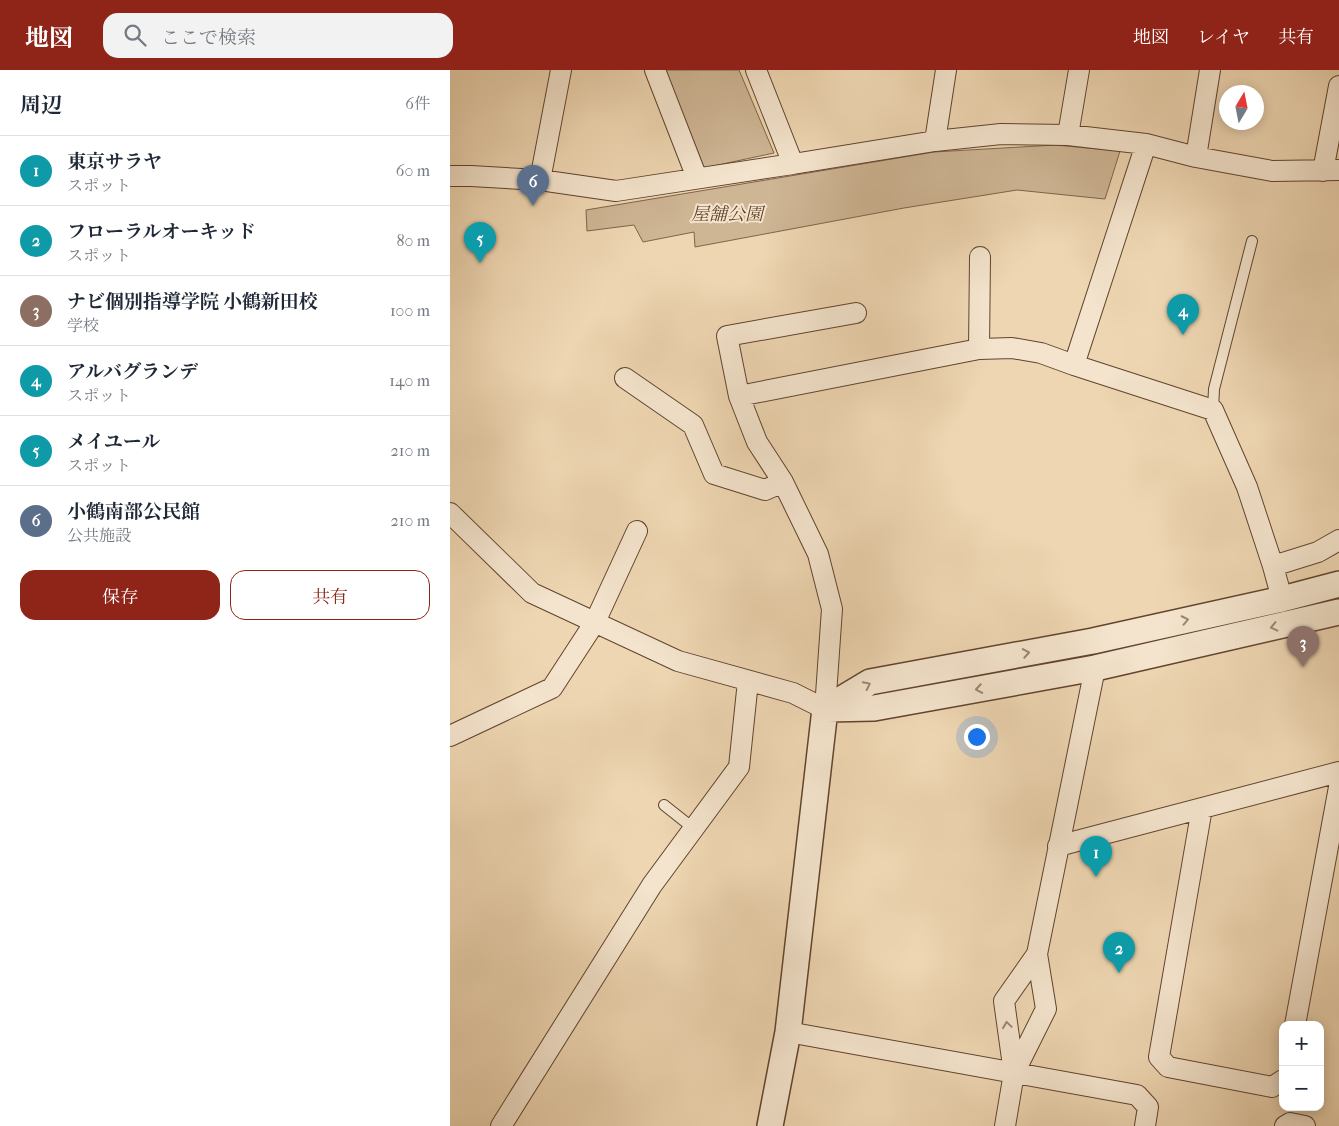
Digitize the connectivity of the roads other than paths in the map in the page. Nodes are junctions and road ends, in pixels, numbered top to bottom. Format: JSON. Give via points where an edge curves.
{"nodes":[{"id":1,"x":561,"y":70,"type":"edge"},
{"id":2,"x":655,"y":70,"type":"edge"},
{"id":3,"x":756,"y":70,"type":"edge"},
{"id":4,"x":946,"y":70,"type":"edge"},
{"id":5,"x":1080,"y":70,"type":"edge"},
{"id":6,"x":1210,"y":70,"type":"edge"},
{"id":7,"x":1339,"y":86,"type":"edge"},
{"id":8,"x":1068,"y":135,"type":"junction"},
{"id":9,"x":935,"y":141,"type":"junction"},
{"id":10,"x":1146,"y":144,"type":"junction"},
{"id":11,"x":1196,"y":157,"type":"junction"},
{"id":12,"x":793,"y":164,"type":"junction"},
{"id":13,"x":1331,"y":171,"type":"edge"},
{"id":14,"x":450,"y":176,"type":"edge"},
{"id":15,"x":697,"y":178,"type":"junction"},
{"id":16,"x":540,"y":180,"type":"junction"},
{"id":17,"x":1252,"y":241,"type":"dead end"},
{"id":18,"x":980,"y":257,"type":"dead end"},
{"id":19,"x":856,"y":313,"type":"dead end"},
{"id":20,"x":979,"y":350,"type":"junction"},
{"id":21,"x":1074,"y":365,"type":"junction"},
{"id":22,"x":625,"y":378,"type":"dead end"},
{"id":23,"x":739,"y":396,"type":"junction"},
{"id":24,"x":1213,"y":410,"type":"junction"},
{"id":25,"x":783,"y":482,"type":"junction"},
{"id":26,"x":450,"y":513,"type":"edge"},
{"id":27,"x":637,"y":531,"type":"dead end"},
{"id":28,"x":1339,"y":540,"type":"edge"},
{"id":29,"x":1273,"y":566,"type":"junction"},
{"id":30,"x":1339,"y":584,"type":"edge"},
{"id":31,"x":1282,"y":599,"type":"junction"},
{"id":32,"x":1339,"y":612,"type":"edge"},
{"id":33,"x":596,"y":622,"type":"junction"},
{"id":34,"x":1095,"y":668,"type":"junction"},
{"id":35,"x":748,"y":680,"type":"junction"},
{"id":36,"x":825,"y":709,"type":"junction"},
{"id":37,"x":450,"y":736,"type":"edge"},
{"id":38,"x":1339,"y":772,"type":"edge"},
{"id":39,"x":1339,"y":787,"type":"edge"},
{"id":40,"x":664,"y":805,"type":"dead end"},
{"id":41,"x":1202,"y":808,"type":"junction"},
{"id":42,"x":693,"y":828,"type":"junction"},
{"id":43,"x":1058,"y":846,"type":"junction"},
{"id":44,"x":1037,"y":954,"type":"junction"},
{"id":45,"x":1296,"y":1021,"type":"edge"},
{"id":46,"x":788,"y":1032,"type":"junction"},
{"id":47,"x":1014,"y":1073,"type":"junction"},
{"id":48,"x":1279,"y":1083,"type":"edge"},
{"id":49,"x":502,"y":1126,"type":"edge"},
{"id":50,"x":770,"y":1126,"type":"edge"},
{"id":51,"x":1005,"y":1126,"type":"edge"},
{"id":52,"x":1145,"y":1126,"type":"edge"},
{"id":53,"x":1284,"y":1126,"type":"edge"},
{"id":54,"x":1304,"y":1126,"type":"edge"}],
"edges":[{"from":1,"to":16,"type":"street"},
{"from":2,"to":15,"type":"street"},
{"from":3,"to":12,"type":"street"},
{"from":4,"to":9,"type":"street"},
{"from":5,"to":8,"type":"street"},
{"from":6,"to":11,"type":"street"},
{"from":7,"to":13,"type":"street"},
{"from":8,"to":9,"type":"street","via":[[1000,134]]},
{"from":8,"to":10,"type":"street"},
{"from":9,"to":12,"type":"street"},
{"from":10,"to":11,"type":"street"},
{"from":10,"to":21,"type":"street"},
{"from":11,"to":13,"type":"street","via":[[1272,171]]},
{"from":12,"to":15,"type":"street"},
{"from":14,"to":16,"type":"street"},
{"from":15,"to":16,"type":"street","via":[[616,191]]},
{"from":17,"to":24,"type":"lane","via":[[1214,389]]},
{"from":18,"to":20,"type":"street"},
{"from":19,"to":23,"type":"street","via":[[727,336]]},
{"from":20,"to":21,"type":"street","via":[[1012,348],[1041,353]]},
{"from":20,"to":23,"type":"street"},
{"from":21,"to":24,"type":"street"},
{"from":22,"to":25,"type":"street","via":[[693,425],[714,474],[765,490]]},
{"from":23,"to":25,"type":"street","via":[[757,442]]},
{"from":24,"to":29,"type":"street","via":[[1247,487]]},
{"from":25,"to":36,"type":"street","via":[[818,554],[832,609]]},
{"from":26,"to":33,"type":"street","via":[[532,593]]},
{"from":27,"to":33,"type":"street"},
{"from":28,"to":29,"type":"street","via":[[1318,552]]},
{"from":29,"to":31,"type":"street"},
{"from":30,"to":31,"type":"street"},
{"from":36,"to":31,"type":"street","one_way":true,"via":[[870,682],[1093,641]]},
{"from":32,"to":34,"type":"street","one_way":true},
{"from":33,"to":35,"type":"street","via":[[678,661]]},
{"from":33,"to":37,"type":"street","via":[[552,688]]},
{"from":34,"to":36,"type":"street","one_way":true,"via":[[874,708]]},
{"from":34,"to":43,"type":"street"},
{"from":35,"to":36,"type":"street","via":[[794,693]]},
{"from":35,"to":42,"type":"street","via":[[739,767]]},
{"from":36,"to":46,"type":"street"},
{"from":38,"to":41,"type":"street"},
{"from":39,"to":45,"type":"street"},
{"from":40,"to":42,"type":"lane"},
{"from":41,"to":43,"type":"street"},
{"from":41,"to":48,"type":"street","via":[[1159,1057],[1168,1067],[1272,1087]]},
{"from":42,"to":49,"type":"street","via":[[652,885]]},
{"from":43,"to":44,"type":"street"},
{"from":44,"to":47,"type":"street","via":[[1046,1010]]},
{"from":47,"to":44,"type":"street","one_way":true,"via":[[1004,1001]]},
{"from":46,"to":47,"type":"street"},
{"from":46,"to":50,"type":"street"},
{"from":47,"to":51,"type":"street"},
{"from":47,"to":52,"type":"street","via":[[1137,1095],[1148,1107]]},
{"from":53,"to":54,"type":"street","via":[[1290,1123]]}]}
